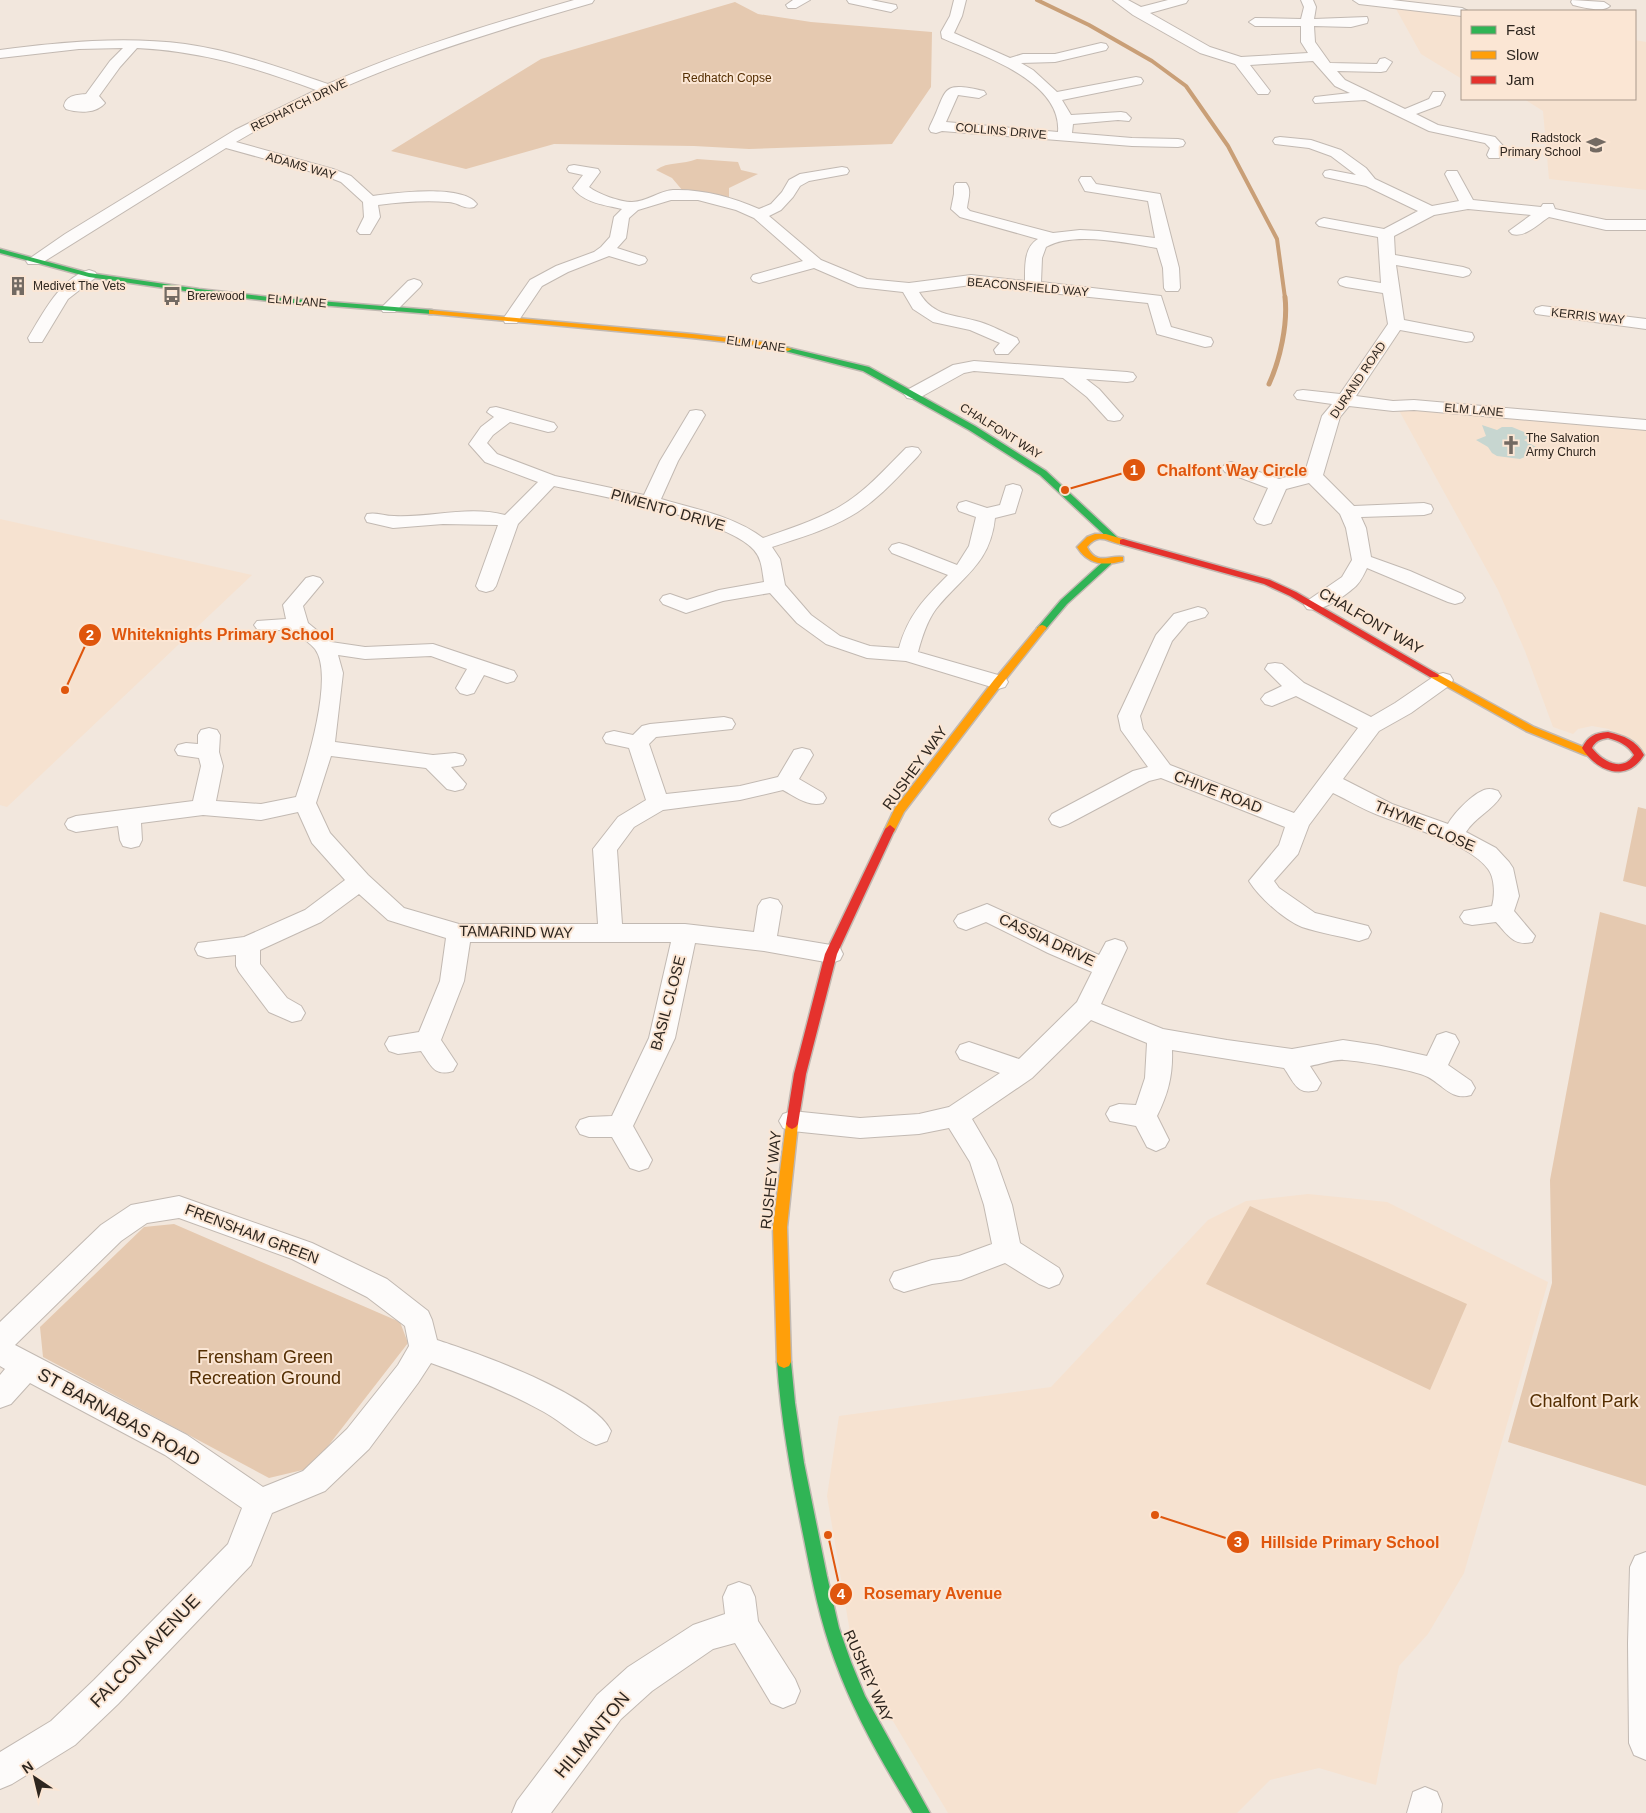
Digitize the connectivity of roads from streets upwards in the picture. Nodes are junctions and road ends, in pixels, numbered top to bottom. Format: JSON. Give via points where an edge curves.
{"nodes":[{"id":1,"x":588,"y":0,"type":"edge"},
{"id":2,"x":804,"y":0,"type":"edge"},
{"id":3,"x":853,"y":0,"type":"edge"},
{"id":4,"x":960,"y":0,"type":"edge"},
{"id":5,"x":1119,"y":0,"type":"edge"},
{"id":6,"x":1182,"y":0,"type":"edge"},
{"id":7,"x":1307,"y":0,"type":"edge"},
{"id":8,"x":1359,"y":0,"type":"edge"},
{"id":9,"x":1577,"y":2,"type":"dead end"},
{"id":10,"x":792,"y":5,"type":"dead end"},
{"id":11,"x":1605,"y":6,"type":"edge"},
{"id":12,"x":890,"y":8,"type":"dead end"},
{"id":13,"x":1138,"y":12,"type":"junction"},
{"id":14,"x":1461,"y":12,"type":"edge"},
{"id":15,"x":1255,"y":22,"type":"dead end"},
{"id":16,"x":1307,"y":22,"type":"junction"},
{"id":17,"x":1358,"y":24,"type":"dead end"},
{"id":18,"x":133,"y":45,"type":"junction"},
{"id":19,"x":1101,"y":47,"type":"dead end"},
{"id":20,"x":0,"y":54,"type":"edge"},
{"id":21,"x":1240,"y":61,"type":"junction"},
{"id":22,"x":1010,"y":62,"type":"junction"},
{"id":23,"x":1321,"y":62,"type":"junction"},
{"id":24,"x":1386,"y":68,"type":"dead end"},
{"id":25,"x":1132,"y":82,"type":"dead end"},
{"id":26,"x":1256,"y":88,"type":"dead end"},
{"id":27,"x":328,"y":89,"type":"junction"},
{"id":28,"x":980,"y":94,"type":"dead end"},
{"id":29,"x":1365,"y":96,"type":"junction"},
{"id":30,"x":1054,"y":97,"type":"junction"},
{"id":31,"x":90,"y":98,"type":"dead end"},
{"id":32,"x":1320,"y":100,"type":"dead end"},
{"id":33,"x":1439,"y":100,"type":"dead end"},
{"id":34,"x":1404,"y":114,"type":"junction"},
{"id":35,"x":1124,"y":118,"type":"dead end"},
{"id":36,"x":1066,"y":120,"type":"junction"},
{"id":37,"x":1065,"y":136,"type":"junction"},
{"id":38,"x":1280,"y":141,"type":"dead end"},
{"id":39,"x":224,"y":143,"type":"junction"},
{"id":40,"x":1178,"y":143,"type":"dead end"},
{"id":41,"x":1494,"y":155,"type":"dead end"},
{"id":42,"x":574,"y":169,"type":"dead end"},
{"id":43,"x":610,"y":171,"type":"dead end"},
{"id":44,"x":593,"y":172,"type":"junction"},
{"id":45,"x":1330,"y":174,"type":"dead end"},
{"id":46,"x":1452,"y":174,"type":"dead end"},
{"id":47,"x":838,"y":177,"type":"dead end"},
{"id":48,"x":1370,"y":182,"type":"junction"},
{"id":49,"x":1086,"y":188,"type":"dead end"},
{"id":50,"x":981,"y":196,"type":"dead end"},
{"id":51,"x":370,"y":201,"type":"junction"},
{"id":52,"x":469,"y":204,"type":"dead end"},
{"id":53,"x":1468,"y":204,"type":"junction"},
{"id":54,"x":633,"y":207,"type":"junction"},
{"id":55,"x":1548,"y":209,"type":"junction"},
{"id":56,"x":1430,"y":211,"type":"junction"},
{"id":57,"x":759,"y":215,"type":"junction"},
{"id":58,"x":1324,"y":223,"type":"dead end"},
{"id":59,"x":1646,"y":225,"type":"edge"},
{"id":60,"x":365,"y":231,"type":"dead end"},
{"id":61,"x":1517,"y":231,"type":"dead end"},
{"id":62,"x":1386,"y":234,"type":"junction"},
{"id":63,"x":1050,"y":237,"type":"junction"},
{"id":64,"x":1164,"y":244,"type":"junction"},
{"id":65,"x":607,"y":250,"type":"junction"},
{"id":66,"x":0,"y":251,"type":"edge"},
{"id":67,"x":1389,"y":259,"type":"junction"},
{"id":68,"x":639,"y":260,"type":"dead end"},
{"id":69,"x":34,"y":261,"type":"junction"},
{"id":70,"x":816,"y":263,"type":"junction"},
{"id":71,"x":1463,"y":272,"type":"dead end"},
{"id":72,"x":89,"y":275,"type":"junction"},
{"id":73,"x":759,"y":278,"type":"dead end"},
{"id":74,"x":1346,"y":282,"type":"dead end"},
{"id":75,"x":414,"y":284,"type":"dead end"},
{"id":76,"x":1033,"y":285,"type":"junction"},
{"id":77,"x":909,"y":288,"type":"junction"},
{"id":78,"x":1390,"y":289,"type":"junction"},
{"id":79,"x":1155,"y":300,"type":"junction"},
{"id":80,"x":390,"y":309,"type":"junction"},
{"id":81,"x":1542,"y":311,"type":"dead end"},
{"id":82,"x":511,"y":319,"type":"junction"},
{"id":83,"x":1639,"y":319,"type":"edge"},
{"id":84,"x":1396,"y":324,"type":"junction"},
{"id":85,"x":1466,"y":337,"type":"dead end"},
{"id":86,"x":36,"y":338,"type":"dead end"},
{"id":87,"x":1205,"y":342,"type":"dead end"},
{"id":88,"x":1013,"y":344,"type":"dead end"},
{"id":89,"x":1069,"y":374,"type":"junction"},
{"id":90,"x":1127,"y":377,"type":"dead end"},
{"id":91,"x":912,"y":394,"type":"junction"},
{"id":92,"x":1303,"y":395,"type":"dead end"},
{"id":93,"x":1344,"y":401,"type":"junction"},
{"id":94,"x":696,"y":415,"type":"dead end"},
{"id":95,"x":1114,"y":416,"type":"dead end"},
{"id":96,"x":1646,"y":425,"type":"edge"},
{"id":97,"x":548,"y":427,"type":"dead end"},
{"id":98,"x":912,"y":452,"type":"dead end"},
{"id":99,"x":1231,"y":468,"type":"dead end"},
{"id":100,"x":1312,"y":476,"type":"junction"},
{"id":101,"x":550,"y":480,"type":"junction"},
{"id":102,"x":1278,"y":485,"type":"junction"},
{"id":103,"x":1013,"y":490,"type":"dead end"},
{"id":104,"x":1070,"y":499,"type":"junction"},
{"id":105,"x":650,"y":502,"type":"junction"},
{"id":106,"x":966,"y":507,"type":"dead end"},
{"id":107,"x":1424,"y":509,"type":"dead end"},
{"id":108,"x":1349,"y":512,"type":"junction"},
{"id":109,"x":986,"y":514,"type":"junction"},
{"id":110,"x":374,"y":518,"type":"dead end"},
{"id":111,"x":1264,"y":519,"type":"dead end"},
{"id":112,"x":509,"y":522,"type":"junction"},
{"id":113,"x":1091,"y":538,"type":"junction"},
{"id":114,"x":1118,"y":540,"type":"junction"},
{"id":115,"x":760,"y":545,"type":"junction"},
{"id":116,"x":900,"y":549,"type":"dead end"},
{"id":117,"x":1130,"y":558,"type":"junction"},
{"id":118,"x":1362,"y":560,"type":"junction"},
{"id":119,"x":1186,"y":561,"type":"junction"},
{"id":120,"x":1108,"y":562,"type":"junction"},
{"id":121,"x":961,"y":572,"type":"junction"},
{"id":122,"x":1075,"y":574,"type":"dead end"},
{"id":123,"x":313,"y":582,"type":"dead end"},
{"id":124,"x":486,"y":586,"type":"dead end"},
{"id":125,"x":775,"y":586,"type":"junction"},
{"id":126,"x":1455,"y":598,"type":"dead end"},
{"id":127,"x":1064,"y":602,"type":"junction"},
{"id":128,"x":1314,"y":605,"type":"junction"},
{"id":129,"x":682,"y":609,"type":"dead end"},
{"id":130,"x":1184,"y":612,"type":"dead end"},
{"id":131,"x":264,"y":625,"type":"dead end"},
{"id":132,"x":298,"y":625,"type":"junction"},
{"id":133,"x":325,"y":647,"type":"junction"},
{"id":134,"x":907,"y":655,"type":"junction"},
{"id":135,"x":479,"y":666,"type":"junction"},
{"id":136,"x":1275,"y":669,"type":"dead end"},
{"id":137,"x":507,"y":676,"type":"dead end"},
{"id":138,"x":1443,"y":680,"type":"junction"},
{"id":139,"x":998,"y":682,"type":"junction"},
{"id":140,"x":466,"y":688,"type":"dead end"},
{"id":141,"x":1297,"y":688,"type":"junction"},
{"id":142,"x":1272,"y":698,"type":"dead end"},
{"id":143,"x":724,"y":724,"type":"dead end"},
{"id":144,"x":1371,"y":726,"type":"junction"},
{"id":145,"x":1530,"y":729,"type":"junction"},
{"id":146,"x":614,"y":738,"type":"dead end"},
{"id":147,"x":1592,"y":739,"type":"junction"},
{"id":148,"x":638,"y":743,"type":"junction"},
{"id":149,"x":323,"y":748,"type":"junction"},
{"id":150,"x":186,"y":750,"type":"dead end"},
{"id":151,"x":1642,"y":752,"type":"edge"},
{"id":152,"x":1588,"y":753,"type":"junction"},
{"id":153,"x":802,"y":755,"type":"dead end"},
{"id":154,"x":455,"y":760,"type":"dead end"},
{"id":155,"x":432,"y":762,"type":"junction"},
{"id":156,"x":1630,"y":766,"type":"junction"},
{"id":157,"x":1162,"y":770,"type":"junction"},
{"id":158,"x":1646,"y":770,"type":"edge"},
{"id":159,"x":786,"y":782,"type":"junction"},
{"id":160,"x":1330,"y":782,"type":"junction"},
{"id":161,"x":455,"y":784,"type":"dead end"},
{"id":162,"x":1490,"y":796,"type":"dead end"},
{"id":163,"x":815,"y":798,"type":"dead end"},
{"id":164,"x":305,"y":803,"type":"junction"},
{"id":165,"x":658,"y":803,"type":"junction"},
{"id":166,"x":203,"y":808,"type":"junction"},
{"id":167,"x":129,"y":817,"type":"junction"},
{"id":168,"x":1060,"y":819,"type":"dead end"},
{"id":169,"x":1298,"y":822,"type":"junction"},
{"id":170,"x":76,"y":824,"type":"dead end"},
{"id":171,"x":1453,"y":835,"type":"junction"},
{"id":172,"x":131,"y":840,"type":"dead end"},
{"id":173,"x":360,"y":881,"type":"junction"},
{"id":174,"x":770,"y":906,"type":"dead end"},
{"id":175,"x":979,"y":910,"type":"dead end"},
{"id":176,"x":1501,"y":913,"type":"junction"},
{"id":177,"x":1472,"y":917,"type":"dead end"},
{"id":178,"x":1359,"y":932,"type":"dead end"},
{"id":179,"x":459,"y":933,"type":"junction"},
{"id":180,"x":611,"y":934,"type":"junction"},
{"id":181,"x":685,"y":934,"type":"junction"},
{"id":182,"x":1523,"y":936,"type":"dead end"},
{"id":183,"x":764,"y":942,"type":"junction"},
{"id":184,"x":248,"y":945,"type":"junction"},
{"id":185,"x":207,"y":950,"type":"dead end"},
{"id":186,"x":831,"y":954,"type":"junction"},
{"id":187,"x":1087,"y":1008,"type":"junction"},
{"id":188,"x":292,"y":1013,"type":"dead end"},
{"id":189,"x":1159,"y":1038,"type":"junction"},
{"id":190,"x":428,"y":1041,"type":"junction"},
{"id":191,"x":1446,"y":1042,"type":"dead end"},
{"id":192,"x":398,"y":1044,"type":"dead end"},
{"id":193,"x":969,"y":1052,"type":"dead end"},
{"id":194,"x":1292,"y":1059,"type":"junction"},
{"id":195,"x":444,"y":1064,"type":"dead end"},
{"id":196,"x":1434,"y":1068,"type":"junction"},
{"id":197,"x":1022,"y":1071,"type":"junction"},
{"id":198,"x":1308,"y":1083,"type":"dead end"},
{"id":199,"x":1462,"y":1088,"type":"dead end"},
{"id":200,"x":956,"y":1116,"type":"junction"},
{"id":201,"x":792,"y":1121,"type":"junction"},
{"id":202,"x":620,"y":1126,"type":"junction"},
{"id":203,"x":589,"y":1127,"type":"dead end"},
{"id":204,"x":1156,"y":1140,"type":"dead end"},
{"id":205,"x":639,"y":1160,"type":"dead end"},
{"id":206,"x":1008,"y":1250,"type":"junction"},
{"id":207,"x":1049,"y":1276,"type":"dead end"},
{"id":208,"x":904,"y":1280,"type":"dead end"},
{"id":209,"x":0,"y":1342,"type":"edge"},
{"id":210,"x":424,"y":1348,"type":"junction"},
{"id":211,"x":0,"y":1352,"type":"edge"},
{"id":212,"x":26,"y":1366,"type":"junction"},
{"id":213,"x":0,"y":1395,"type":"edge"},
{"id":214,"x":596,"y":1431,"type":"dead end"},
{"id":215,"x":260,"y":1503,"type":"junction"},
{"id":216,"x":1646,"y":1567,"type":"edge"},
{"id":217,"x":783,"y":1691,"type":"dead end"},
{"id":218,"x":1646,"y":1742,"type":"edge"},
{"id":219,"x":0,"y":1772,"type":"edge"},
{"id":220,"x":529,"y":1813,"type":"edge"},
{"id":221,"x":922,"y":1813,"type":"edge"}],
"edges":[{"from":1,"to":27,"type":"street","name":"REDHATCH DRIVE","via":[[444,43]]},
{"from":2,"to":10,"type":"street"},
{"from":3,"to":12,"type":"street"},
{"from":4,"to":22,"type":"street","name":"COLLINS DRIVE","via":[[947,35]]},
{"from":5,"to":13,"type":"street"},
{"from":6,"to":13,"type":"street"},
{"from":7,"to":16,"type":"street","via":[[1310,7]]},
{"from":8,"to":14,"type":"street"},
{"from":9,"to":11,"type":"street"},
{"from":13,"to":21,"type":"street","via":[[1205,50]]},
{"from":15,"to":16,"type":"street"},
{"from":16,"to":17,"type":"street"},
{"from":16,"to":23,"type":"street","via":[[1308,42]]},
{"from":18,"to":20,"type":"street","via":[[64,46]]},
{"from":18,"to":27,"type":"street","via":[[210,52]]},
{"from":18,"to":31,"type":"street"},
{"from":19,"to":22,"type":"street","name":"COLLINS DRIVE","via":[[1055,58],[1023,58]]},
{"from":21,"to":23,"type":"street"},
{"from":21,"to":26,"type":"street"},
{"from":22,"to":30,"type":"street","name":"COLLINS DRIVE","via":[[1028,73]]},
{"from":23,"to":24,"type":"street"},
{"from":23,"to":29,"type":"street","via":[[1340,83]]},
{"from":25,"to":30,"type":"street"},
{"from":27,"to":39,"type":"street","name":"REDHATCH DRIVE"},
{"from":28,"to":37,"type":"street","name":"COLLINS DRIVE","via":[[955,90],[937,127]]},
{"from":29,"to":32,"type":"street"},
{"from":29,"to":34,"type":"street"},
{"from":30,"to":36,"type":"street","name":"COLLINS DRIVE"},
{"from":33,"to":34,"type":"street"},
{"from":34,"to":41,"type":"street","via":[[1434,128],[1467,132],[1490,140],[1497,147]]},
{"from":35,"to":36,"type":"street","name":"COLLINS DRIVE"},
{"from":36,"to":37,"type":"street","name":"COLLINS DRIVE"},
{"from":37,"to":40,"type":"street","name":"COLLINS DRIVE"},
{"from":38,"to":48,"type":"street","via":[[1311,144],[1336,153]]},
{"from":39,"to":51,"type":"street","name":"ADAMS WAY","via":[[346,179]]},
{"from":39,"to":69,"type":"street","name":"REDHATCH DRIVE"},
{"from":42,"to":44,"type":"street"},
{"from":43,"to":44,"type":"street"},
{"from":44,"to":54,"type":"street","via":[[580,188],[593,197]]},
{"from":45,"to":48,"type":"street"},
{"from":46,"to":53,"type":"street"},
{"from":47,"to":57,"type":"street","via":[[805,177],[794,183],[776,207]]},
{"from":48,"to":56,"type":"street"},
{"from":49,"to":64,"type":"street","via":[[1155,197]]},
{"from":50,"to":63,"type":"street","via":[[962,190],[959,209],[966,214]]},
{"from":51,"to":52,"type":"street","via":[[454,197]]},
{"from":51,"to":60,"type":"street","via":[[372,217]]},
{"from":53,"to":55,"type":"street"},
{"from":53,"to":56,"type":"street"},
{"from":54,"to":57,"type":"street","name":"BEACONSFIELD WAY","via":[[670,195],[699,195]]},
{"from":54,"to":65,"type":"street","via":[[622,218],[618,238]]},
{"from":55,"to":59,"type":"street","via":[[1603,231]]},
{"from":55,"to":61,"type":"street"},
{"from":56,"to":62,"type":"street"},
{"from":57,"to":70,"type":"street","name":"BEACONSFIELD WAY"},
{"from":58,"to":62,"type":"street"},
{"from":62,"to":67,"type":"street"},
{"from":63,"to":64,"type":"street","via":[[1116,237]]},
{"from":63,"to":76,"type":"street","via":[[1039,245],[1034,255]]},
{"from":64,"to":79,"type":"street","name":"BEACONSFIELD WAY","via":[[1172,268],[1175,294]]},
{"from":65,"to":68,"type":"street"},
{"from":65,"to":82,"type":"street","via":[[536,283]]},
{"from":66,"to":69,"type":"street","name":"ELM LANE"},
{"from":67,"to":71,"type":"street"},
{"from":67,"to":78,"type":"street"},
{"from":69,"to":72,"type":"street","name":"ELM LANE"},
{"from":70,"to":73,"type":"street"},
{"from":70,"to":77,"type":"street","name":"BEACONSFIELD WAY","via":[[864,284]]},
{"from":72,"to":80,"type":"street","name":"ELM LANE","via":[[269,299]]},
{"from":72,"to":86,"type":"street","via":[[62,296]]},
{"from":74,"to":78,"type":"street"},
{"from":75,"to":80,"type":"street"},
{"from":76,"to":77,"type":"street","name":"BEACONSFIELD WAY","via":[[971,280]]},
{"from":76,"to":79,"type":"street","name":"BEACONSFIELD WAY"},
{"from":77,"to":88,"type":"street","via":[[919,306],[939,318],[974,326]]},
{"from":78,"to":84,"type":"street"},
{"from":79,"to":87,"type":"street","via":[[1157,332]]},
{"from":80,"to":82,"type":"street","name":"ELM LANE"},
{"from":81,"to":83,"type":"street","name":"KERRIS WAY"},
{"from":82,"to":91,"type":"street","name":"ELM LANE","via":[[764,344],[866,370]]},
{"from":84,"to":85,"type":"street"},
{"from":84,"to":93,"type":"street","name":"DURAND ROAD"},
{"from":89,"to":90,"type":"street","via":[[1110,369]]},
{"from":89,"to":91,"type":"street","via":[[974,366],[959,369]]},
{"from":89,"to":95,"type":"street"},
{"from":91,"to":104,"type":"street","name":"CHALFONT WAY","via":[[1043,473]]},
{"from":92,"to":93,"type":"street","name":"ELM LANE"},
{"from":93,"to":96,"type":"street","name":"ELM LANE"},
{"from":93,"to":100,"type":"street","name":"DURAND ROAD","via":[[1331,416]]},
{"from":94,"to":105,"type":"street"},
{"from":97,"to":101,"type":"street","name":"PIMENTO DRIVE","via":[[501,413],[478,444],[491,458]]},
{"from":98,"to":115,"type":"street","via":[[894,472],[868,487],[847,511]]},
{"from":99,"to":102,"type":"street"},
{"from":100,"to":102,"type":"street"},
{"from":100,"to":108,"type":"street"},
{"from":101,"to":105,"type":"street","name":"PIMENTO DRIVE"},
{"from":101,"to":112,"type":"street"},
{"from":102,"to":111,"type":"street"},
{"from":103,"to":109,"type":"street","via":[[1008,509]]},
{"from":104,"to":113,"type":"street","name":"CHALFONT WAY"},
{"from":104,"to":114,"type":"street","name":"CHALFONT WAY"},
{"from":105,"to":115,"type":"street","name":"PIMENTO DRIVE","via":[[743,532]]},
{"from":106,"to":109,"type":"street"},
{"from":107,"to":108,"type":"street"},
{"from":108,"to":118,"type":"street","via":[[1356,528]]},
{"from":109,"to":121,"type":"street","via":[[984,537],[973,560]]},
{"from":110,"to":112,"type":"street","via":[[396,530],[443,518],[494,518]]},
{"from":112,"to":124,"type":"street"},
{"from":113,"to":114,"type":"street","via":[[1102,536]]},
{"from":113,"to":120,"type":"street","via":[[1083,544],[1083,558]]},
{"from":114,"to":117,"type":"street"},
{"from":114,"to":119,"type":"street","name":"CHALFONT WAY"},
{"from":115,"to":125,"type":"street","name":"PIMENTO DRIVE","via":[[770,559]]},
{"from":116,"to":121,"type":"street"},
{"from":117,"to":119,"type":"street","name":"CHALFONT WAY"},
{"from":117,"to":120,"type":"street","name":"CHALFONT WAY"},
{"from":118,"to":126,"type":"street"},
{"from":118,"to":128,"type":"street","via":[[1350,581]]},
{"from":119,"to":128,"type":"street","name":"CHALFONT WAY","via":[[1267,582]]},
{"from":120,"to":127,"type":"street","name":"RUSHEY WAY"},
{"from":121,"to":134,"type":"street","via":[[928,607],[913,632]]},
{"from":122,"to":127,"type":"street","name":"RUSHEY WAY"},
{"from":123,"to":132,"type":"street","via":[[293,605]]},
{"from":125,"to":129,"type":"street","via":[[719,596]]},
{"from":125,"to":134,"type":"street","via":[[804,619],[833,640],[867,652]]},
{"from":127,"to":139,"type":"street","name":"RUSHEY WAY"},
{"from":128,"to":138,"type":"street","name":"CHALFONT WAY"},
{"from":130,"to":157,"type":"street","name":"CHIVE ROAD","via":[[1163,639],[1129,716],[1132,730]]},
{"from":131,"to":132,"type":"street"},
{"from":132,"to":133,"type":"street"},
{"from":133,"to":135,"type":"street","via":[[365,654],[433,650]]},
{"from":133,"to":149,"type":"street","via":[[333,673]]},
{"from":134,"to":139,"type":"street"},
{"from":135,"to":137,"type":"street"},
{"from":135,"to":140,"type":"street"},
{"from":136,"to":141,"type":"street"},
{"from":138,"to":144,"type":"street"},
{"from":138,"to":145,"type":"street","name":"CHALFONT WAY"},
{"from":139,"to":186,"type":"street","name":"RUSHEY WAY","via":[[899,811]]},
{"from":141,"to":142,"type":"street"},
{"from":141,"to":144,"type":"street"},
{"from":143,"to":148,"type":"street","via":[[650,731]]},
{"from":144,"to":160,"type":"street"},
{"from":145,"to":147,"type":"street","name":"CHALFONT WAY"},
{"from":145,"to":152,"type":"street","name":"CHALFONT WAY"},
{"from":146,"to":148,"type":"street"},
{"from":147,"to":151,"type":"street","name":"CHALFONT WAY","via":[[1617,737]]},
{"from":147,"to":152,"type":"street"},
{"from":148,"to":165,"type":"street"},
{"from":149,"to":155,"type":"street"},
{"from":149,"to":164,"type":"street"},
{"from":150,"to":166,"type":"street","via":[[209,744],[212,766]]},
{"from":151,"to":156,"type":"street"},
{"from":152,"to":156,"type":"street","name":"CHALFONT WAY","via":[[1607,766]]},
{"from":153,"to":159,"type":"street"},
{"from":154,"to":155,"type":"street"},
{"from":155,"to":161,"type":"street"},
{"from":156,"to":158,"type":"street"},
{"from":157,"to":168,"type":"street","via":[[1141,776]]},
{"from":157,"to":169,"type":"street","name":"CHIVE ROAD"},
{"from":159,"to":163,"type":"street"},
{"from":159,"to":165,"type":"street","via":[[740,794]]},
{"from":160,"to":169,"type":"street"},
{"from":160,"to":171,"type":"street","name":"THYME CLOSE","via":[[1384,809]]},
{"from":162,"to":171,"type":"street","via":[[1462,819]]},
{"from":164,"to":166,"type":"street","via":[[261,812]]},
{"from":164,"to":173,"type":"street","name":"TAMARIND WAY","via":[[320,837]]},
{"from":165,"to":180,"type":"street","via":[[626,822],[606,850]]},
{"from":166,"to":167,"type":"street"},
{"from":167,"to":170,"type":"street"},
{"from":167,"to":172,"type":"street"},
{"from":169,"to":178,"type":"street","via":[[1290,848],[1261,881],[1271,894],[1308,920]]},
{"from":171,"to":176,"type":"street","name":"THYME CLOSE","via":[[1488,854],[1501,868],[1507,896]]},
{"from":173,"to":179,"type":"street","name":"TAMARIND WAY","via":[[396,914]]},
{"from":173,"to":184,"type":"street","via":[[313,916]]},
{"from":174,"to":183,"type":"street"},
{"from":175,"to":187,"type":"street","name":"CASSIA DRIVE","via":[[1057,947],[1111,958]]},
{"from":176,"to":177,"type":"street"},
{"from":176,"to":182,"type":"street"},
{"from":179,"to":180,"type":"street","name":"TAMARIND WAY"},
{"from":179,"to":190,"type":"street","via":[[452,981]]},
{"from":180,"to":181,"type":"street","name":"TAMARIND WAY"},
{"from":181,"to":183,"type":"street","name":"TAMARIND WAY"},
{"from":181,"to":202,"type":"street","name":"BASIL CLOSE","via":[[662,1038]]},
{"from":183,"to":186,"type":"street","name":"TAMARIND WAY"},
{"from":184,"to":185,"type":"street"},
{"from":184,"to":188,"type":"street","via":[[248,966],[278,1005]]},
{"from":186,"to":201,"type":"street","name":"RUSHEY WAY","via":[[800,1074]]},
{"from":187,"to":189,"type":"street"},
{"from":187,"to":197,"type":"street"},
{"from":189,"to":194,"type":"street"},
{"from":189,"to":204,"type":"street","via":[[1161,1073],[1154,1096],[1132,1115]]},
{"from":190,"to":192,"type":"street"},
{"from":190,"to":195,"type":"street"},
{"from":191,"to":196,"type":"street"},
{"from":193,"to":197,"type":"street"},
{"from":194,"to":196,"type":"street","via":[[1343,1050]]},
{"from":194,"to":198,"type":"street"},
{"from":196,"to":199,"type":"street"},
{"from":197,"to":200,"type":"street"},
{"from":200,"to":201,"type":"street","via":[[919,1124],[860,1128]]},
{"from":200,"to":206,"type":"street","via":[[983,1160]]},
{"from":201,"to":221,"type":"street","name":"RUSHEY WAY","via":[[781,1208],[781,1292],[786,1399],[802,1492],[823,1597],[844,1664],[898,1774]]},
{"from":202,"to":203,"type":"street"},
{"from":202,"to":205,"type":"street"},
{"from":206,"to":207,"type":"street"},
{"from":206,"to":208,"type":"street","via":[[960,1268],[927,1264]]},
{"from":209,"to":210,"type":"street","name":"FRENSHAM GREEN","via":[[110,1233],[141,1213],[178,1207],[302,1251],[376,1288],[418,1320]]},
{"from":210,"to":214,"type":"street","via":[[533,1389]]},
{"from":210,"to":215,"type":"street","via":[[358,1439],[314,1481]]},
{"from":211,"to":212,"type":"street","name":"ST BARNABAS ROAD"},
{"from":212,"to":213,"type":"street"},
{"from":212,"to":215,"type":"street","name":"ST BARNABAS ROAD","via":[[176,1444]]},
{"from":215,"to":219,"type":"street","name":"FALCON AVENUE","via":[[240,1554],[63,1733]]},
{"from":216,"to":218,"type":"street"},
{"from":217,"to":220,"type":"street","name":"HILMANTON","via":[[740,1611],[640,1679],[610,1707]]}]}
